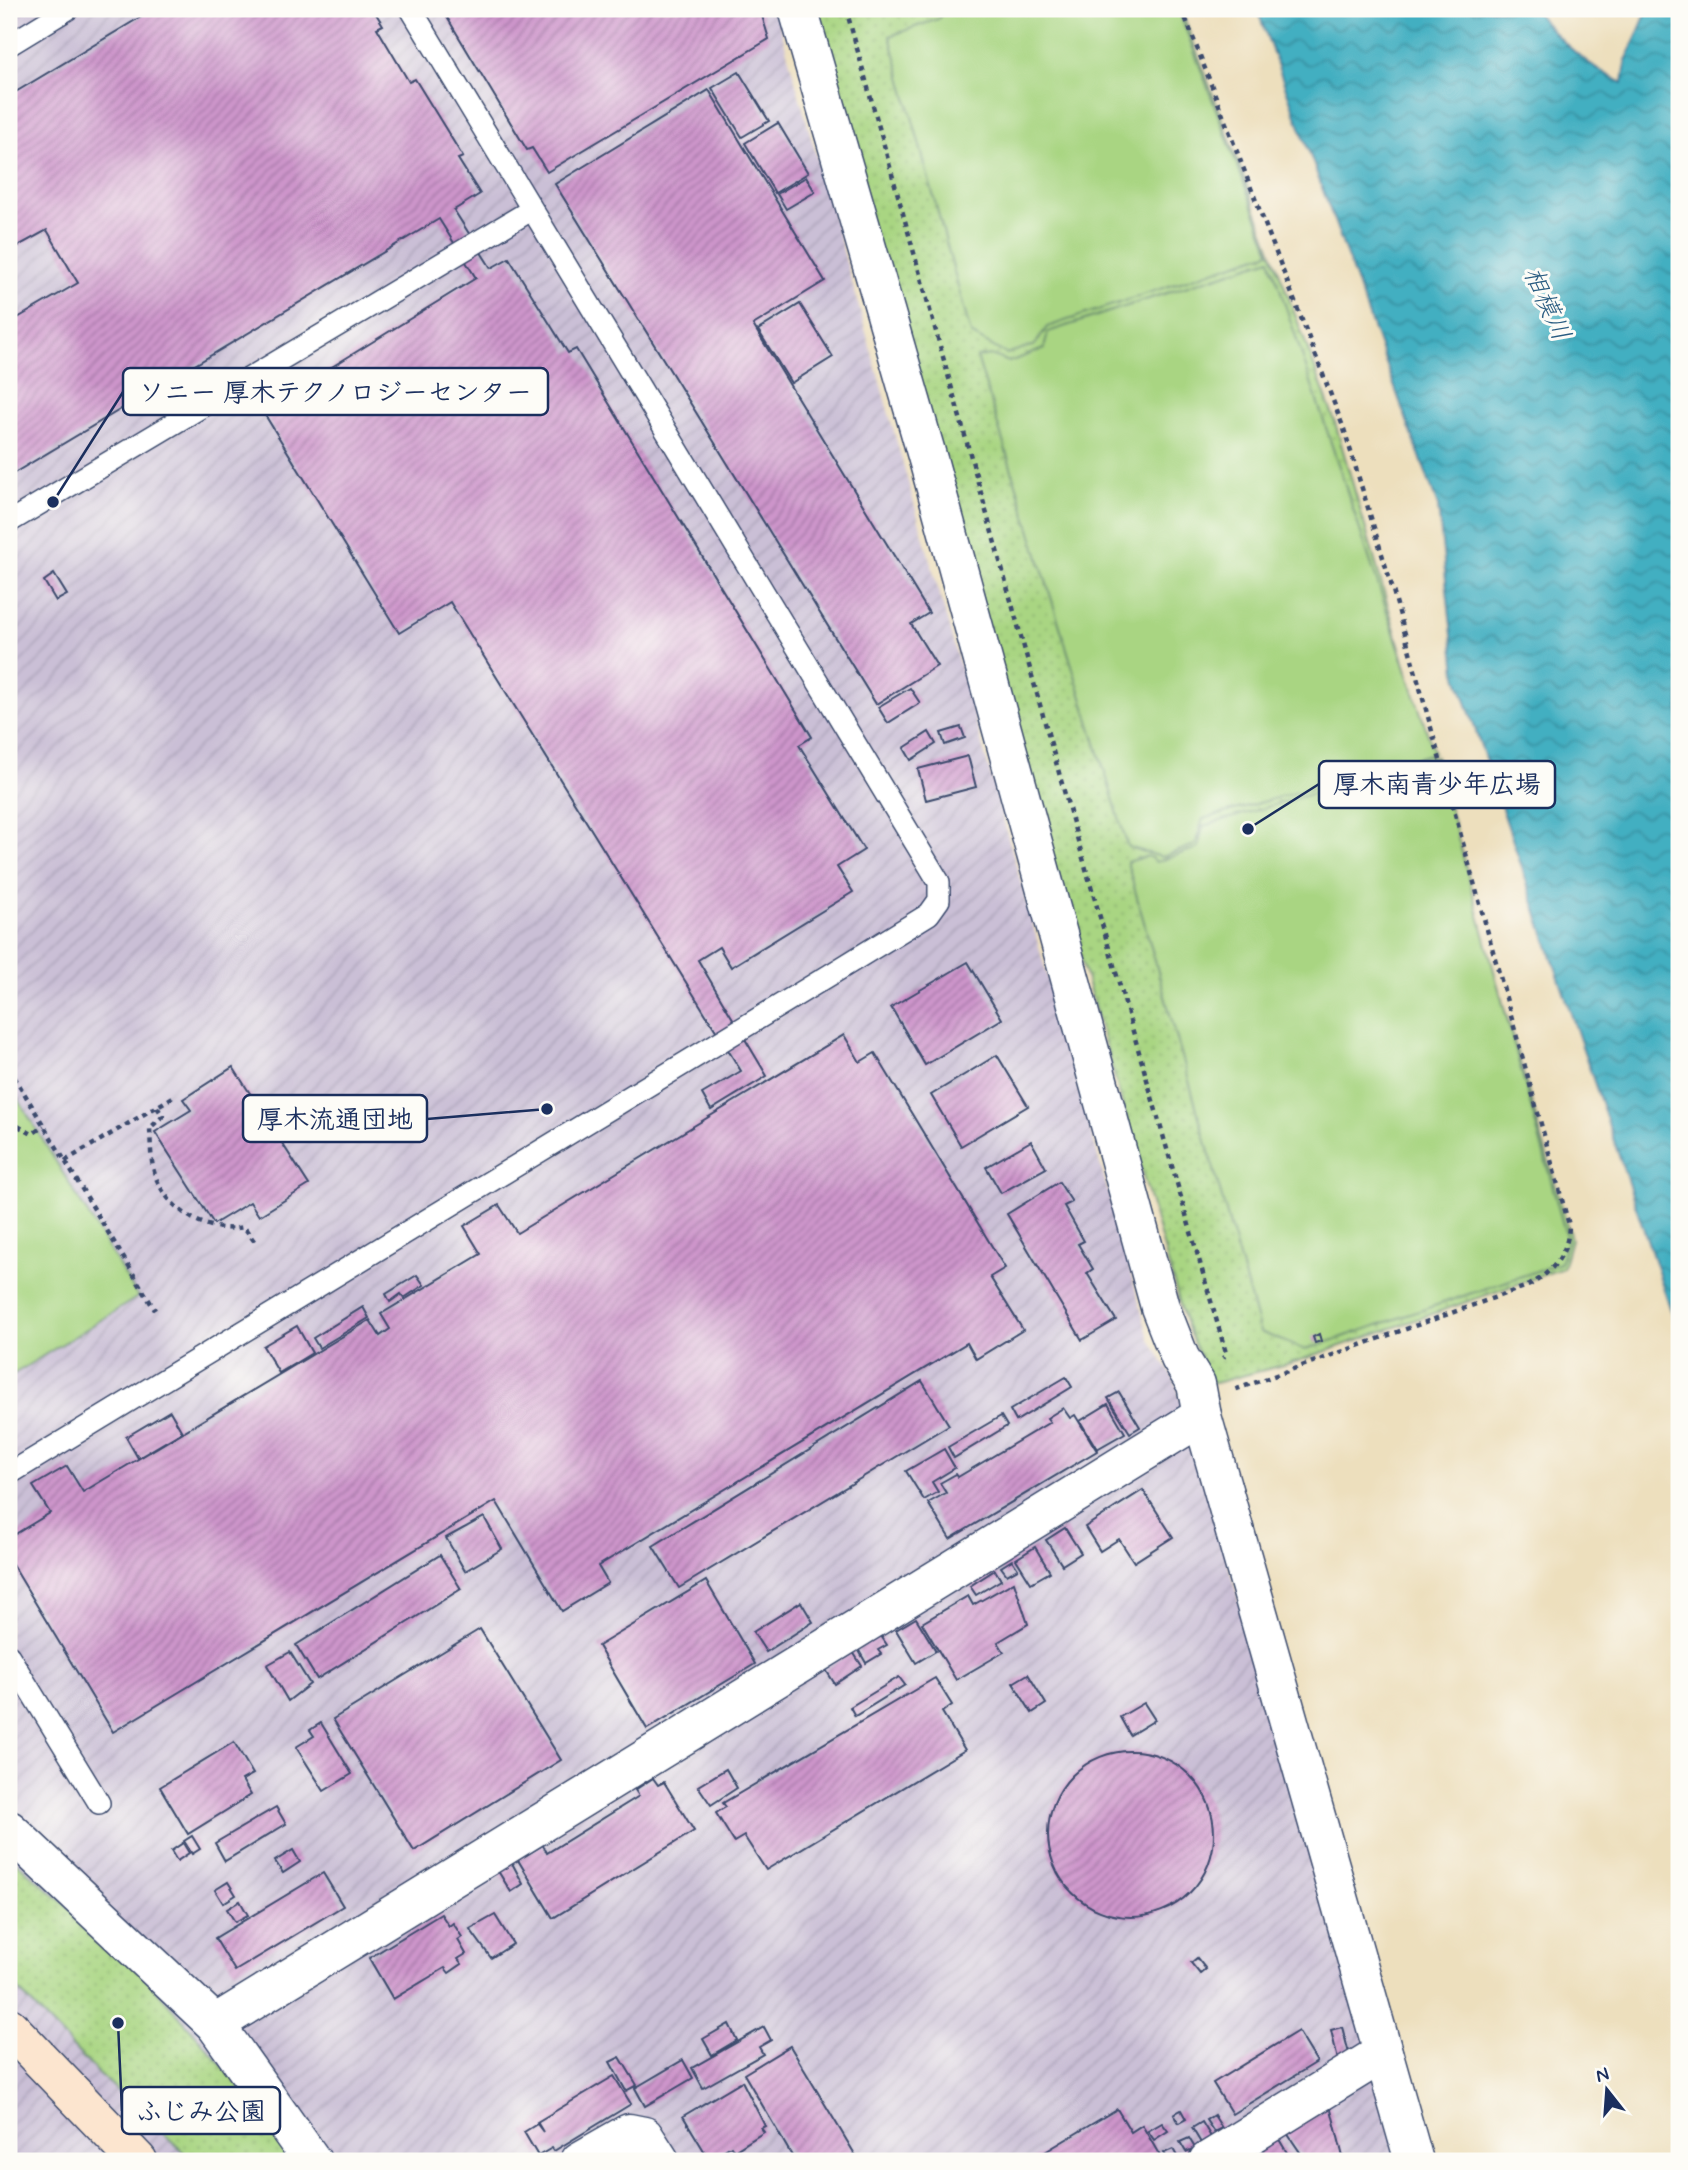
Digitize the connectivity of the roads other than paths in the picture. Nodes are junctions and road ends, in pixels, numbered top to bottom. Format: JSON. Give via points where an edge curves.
{"nodes":[{"id":1,"x":68,"y":9,"type":"edge"},
{"id":2,"x":411,"y":9,"type":"edge"},
{"id":3,"x":798,"y":9,"type":"edge"},
{"id":4,"x":9,"y":44,"type":"edge"},
{"id":5,"x":531,"y":210,"type":"junction"},
{"id":6,"x":9,"y":523,"type":"edge"},
{"id":7,"x":1199,"y":1400,"type":"junction"},
{"id":8,"x":9,"y":1474,"type":"edge"},
{"id":9,"x":9,"y":1656,"type":"edge"},
{"id":10,"x":99,"y":1803,"type":"dead end"},
{"id":11,"x":9,"y":1830,"type":"edge"},
{"id":12,"x":215,"y":2024,"type":"junction"},
{"id":13,"x":9,"y":2027,"type":"edge"},
{"id":14,"x":1383,"y":2053,"type":"junction"},
{"id":15,"x":138,"y":2161,"type":"edge"},
{"id":16,"x":312,"y":2161,"type":"edge"},
{"id":17,"x":580,"y":2161,"type":"edge"},
{"id":18,"x":660,"y":2161,"type":"edge"},
{"id":19,"x":1208,"y":2161,"type":"edge"},
{"id":20,"x":1414,"y":2161,"type":"edge"}],
"edges":[{"from":1,"to":4,"type":"lane"},
{"from":2,"to":5,"type":"lane"},
{"from":3,"to":7,"type":"street","via":[[922,437],[1160,1307]]},
{"from":5,"to":6,"type":"lane"},
{"from":5,"to":8,"type":"lane","via":[[939,882],[939,900],[929,914]]},
{"from":7,"to":12,"type":"street"},
{"from":7,"to":14,"type":"street"},
{"from":9,"to":10,"type":"lane"},
{"from":11,"to":12,"type":"street"},
{"from":12,"to":16,"type":"street"},
{"from":13,"to":15,"type":"street"},
{"from":14,"to":19,"type":"street"},
{"from":14,"to":20,"type":"street"},
{"from":17,"to":18,"type":"street","via":[[629,2133],[644,2136]]}]}
